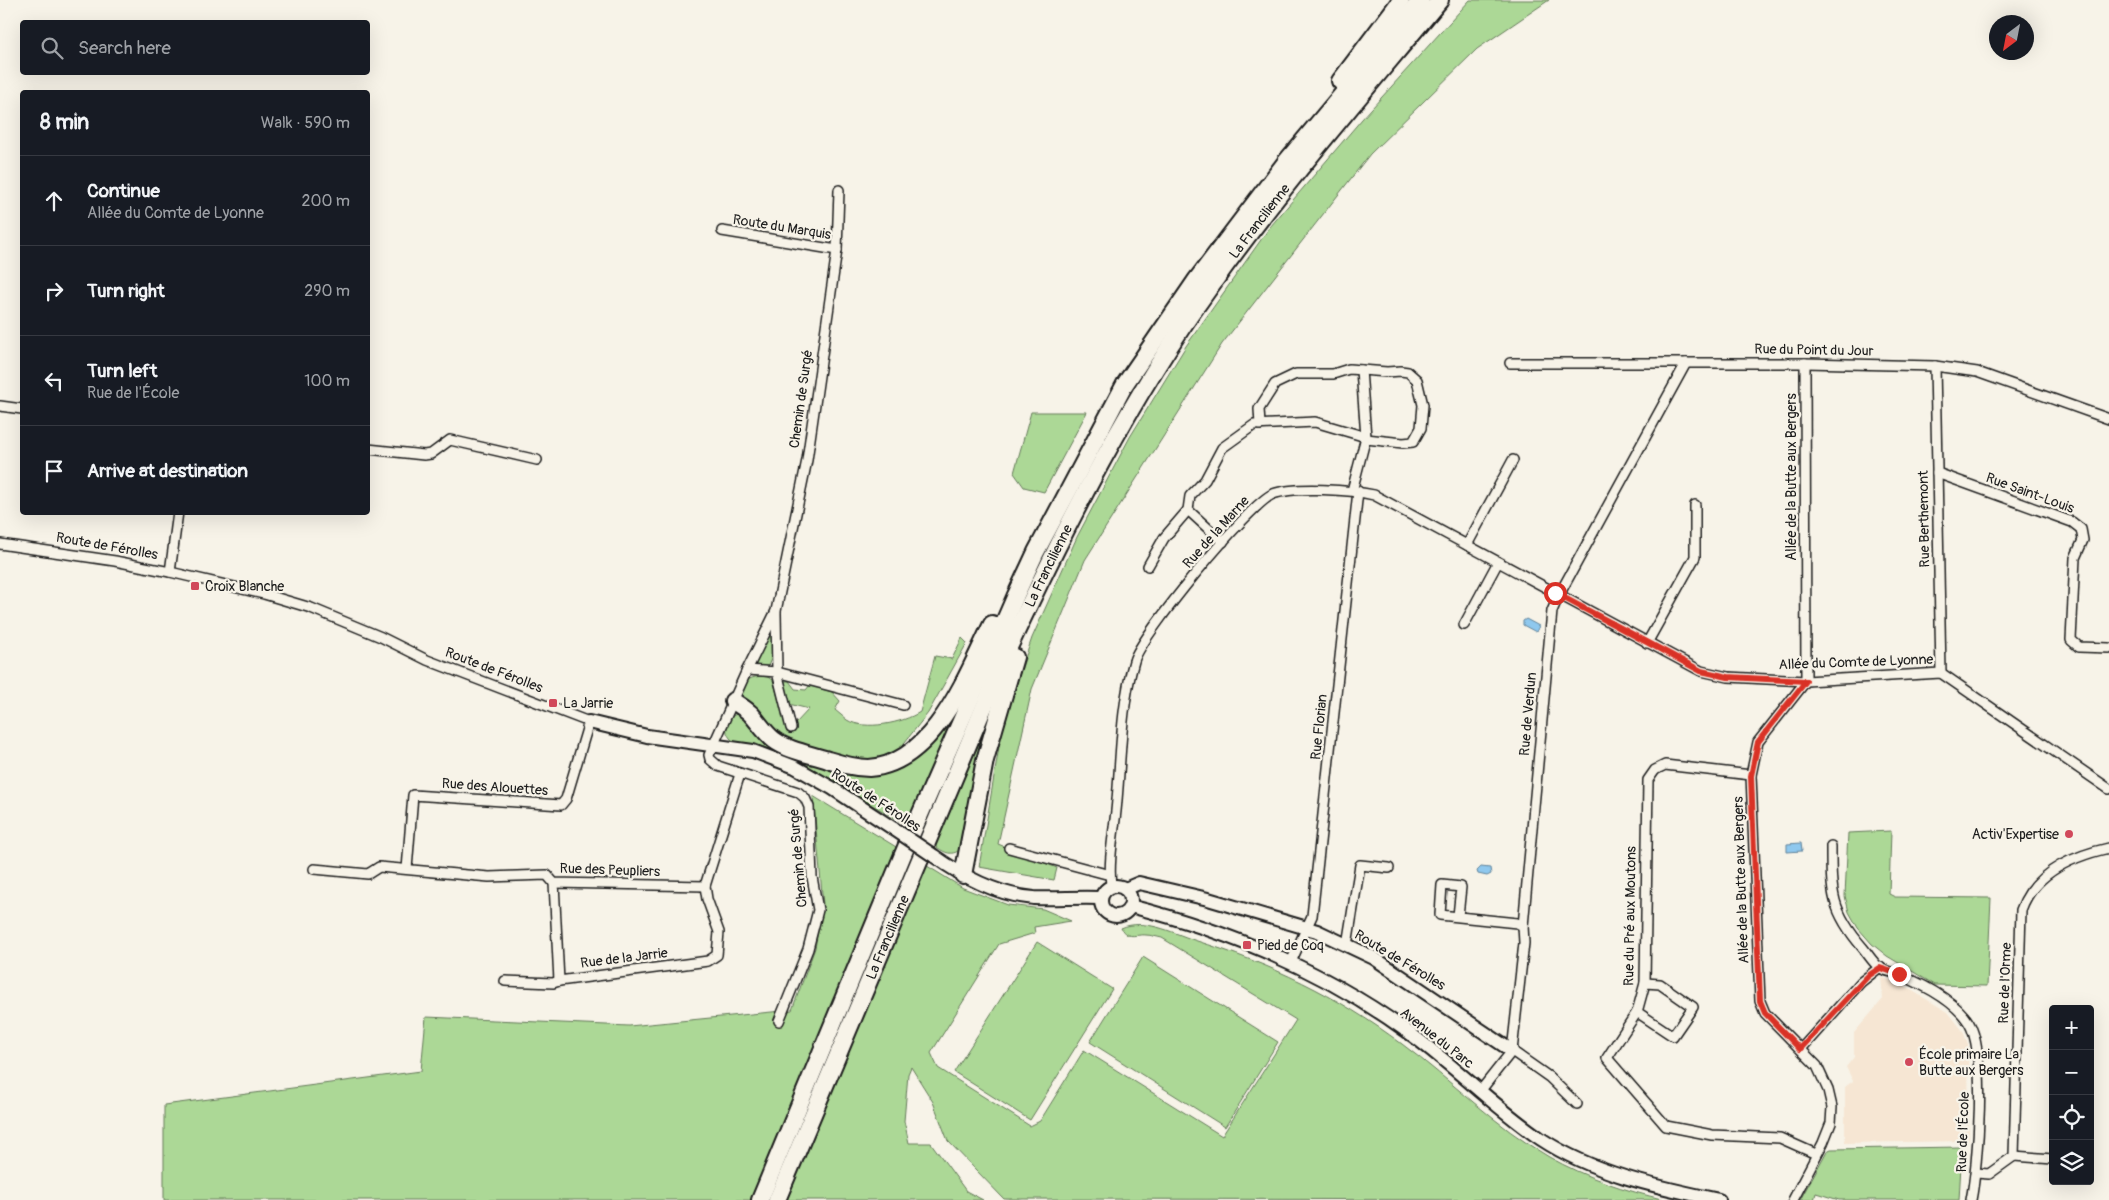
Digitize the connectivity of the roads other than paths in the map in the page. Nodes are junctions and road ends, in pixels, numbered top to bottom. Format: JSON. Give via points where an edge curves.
{"nodes":[{"id":1,"x":1401,"y":0,"type":"edge"},
{"id":2,"x":1453,"y":0,"type":"edge"},
{"id":3,"x":1430,"y":4,"type":"edge"},
{"id":4,"x":1285,"y":163,"type":"junction"},
{"id":5,"x":839,"y":190,"type":"dead end"},
{"id":6,"x":722,"y":231,"type":"dead end"},
{"id":7,"x":837,"y":250,"type":"junction"},
{"id":8,"x":1510,"y":363,"type":"dead end"},
{"id":9,"x":1686,"y":363,"type":"junction"},
{"id":10,"x":1805,"y":363,"type":"junction"},
{"id":11,"x":1935,"y":366,"type":"junction"},
{"id":12,"x":1361,"y":370,"type":"junction"},
{"id":13,"x":0,"y":406,"type":"edge"},
{"id":14,"x":20,"y":409,"type":"edge"},
{"id":15,"x":2109,"y":419,"type":"edge"},
{"id":16,"x":1260,"y":425,"type":"junction"},
{"id":17,"x":1366,"y":438,"type":"junction"},
{"id":18,"x":370,"y":449,"type":"edge"},
{"id":19,"x":537,"y":460,"type":"dead end"},
{"id":20,"x":1514,"y":460,"type":"dead end"},
{"id":21,"x":1937,"y":474,"type":"junction"},
{"id":22,"x":1355,"y":491,"type":"junction"},
{"id":23,"x":1695,"y":506,"type":"dead end"},
{"id":24,"x":1188,"y":510,"type":"junction"},
{"id":25,"x":178,"y":515,"type":"edge"},
{"id":26,"x":1223,"y":542,"type":"junction"},
{"id":27,"x":0,"y":544,"type":"edge"},
{"id":28,"x":1467,"y":545,"type":"junction"},
{"id":29,"x":1036,"y":552,"type":"junction"},
{"id":30,"x":1498,"y":562,"type":"junction"},
{"id":31,"x":1048,"y":564,"type":"junction"},
{"id":32,"x":1148,"y":566,"type":"dead end"},
{"id":33,"x":170,"y":572,"type":"junction"},
{"id":34,"x":1558,"y":595,"type":"junction"},
{"id":35,"x":776,"y":611,"type":"junction"},
{"id":36,"x":1464,"y":625,"type":"dead end"},
{"id":37,"x":1647,"y":643,"type":"junction"},
{"id":38,"x":2109,"y":648,"type":"edge"},
{"id":39,"x":747,"y":670,"type":"junction"},
{"id":40,"x":777,"y":672,"type":"junction"},
{"id":41,"x":1941,"y":672,"type":"junction"},
{"id":42,"x":1806,"y":681,"type":"junction"},
{"id":43,"x":733,"y":701,"type":"junction"},
{"id":44,"x":903,"y":705,"type":"dead end"},
{"id":45,"x":589,"y":722,"type":"junction"},
{"id":46,"x":791,"y":728,"type":"dead end"},
{"id":47,"x":713,"y":744,"type":"junction"},
{"id":48,"x":740,"y":774,"type":"junction"},
{"id":49,"x":1751,"y":776,"type":"junction"},
{"id":50,"x":2109,"y":789,"type":"edge"},
{"id":51,"x":1831,"y":846,"type":"dead end"},
{"id":52,"x":1009,"y":848,"type":"dead end"},
{"id":53,"x":2109,"y":848,"type":"edge"},
{"id":54,"x":1389,"y":868,"type":"dead end"},
{"id":55,"x":314,"y":869,"type":"dead end"},
{"id":56,"x":407,"y":869,"type":"junction"},
{"id":57,"x":963,"y":875,"type":"junction"},
{"id":58,"x":1110,"y":881,"type":"junction"},
{"id":59,"x":554,"y":883,"type":"junction"},
{"id":60,"x":705,"y":886,"type":"junction"},
{"id":61,"x":1124,"y":889,"type":"junction"},
{"id":62,"x":1100,"y":898,"type":"junction"},
{"id":63,"x":1130,"y":906,"type":"junction"},
{"id":64,"x":1458,"y":916,"type":"dead end"},
{"id":65,"x":1523,"y":926,"type":"junction"},
{"id":66,"x":1306,"y":928,"type":"junction"},
{"id":67,"x":1347,"y":945,"type":"junction"},
{"id":68,"x":1290,"y":962,"type":"junction"},
{"id":69,"x":1880,"y":968,"type":"junction"},
{"id":70,"x":505,"y":981,"type":"dead end"},
{"id":71,"x":559,"y":981,"type":"junction"},
{"id":72,"x":1645,"y":982,"type":"junction"},
{"id":73,"x":1637,"y":1012,"type":"junction"},
{"id":74,"x":779,"y":1021,"type":"dead end"},
{"id":75,"x":1800,"y":1049,"type":"junction"},
{"id":76,"x":1512,"y":1051,"type":"junction"},
{"id":77,"x":1480,"y":1090,"type":"junction"},
{"id":78,"x":1576,"y":1104,"type":"dead end"},
{"id":79,"x":1816,"y":1154,"type":"junction"},
{"id":80,"x":2014,"y":1156,"type":"junction"},
{"id":81,"x":2049,"y":1159,"type":"edge"},
{"id":82,"x":1976,"y":1173,"type":"junction"},
{"id":83,"x":760,"y":1200,"type":"edge"},
{"id":84,"x":777,"y":1200,"type":"edge"},
{"id":85,"x":1719,"y":1200,"type":"edge"},
{"id":86,"x":1793,"y":1200,"type":"edge"},
{"id":87,"x":1971,"y":1200,"type":"edge"}],
"edges":[{"from":1,"to":4,"type":"highway","via":[[1290,145]]},
{"from":2,"to":3,"type":"highway"},
{"from":3,"to":4,"type":"highway","name":"La Francilienne"},
{"from":3,"to":31,"type":"highway","name":"La Francilienne","via":[[1209,287],[1140,393]]},
{"from":4,"to":29,"type":"highway","name":"La Francilienne","via":[[1197,280],[1125,384]]},
{"from":5,"to":7,"type":"street","name":"Chemin de Surgé"},
{"from":6,"to":7,"type":"street","name":"Route du Marquis"},
{"from":7,"to":35,"type":"street","name":"Chemin de Surgé","via":[[806,460]]},
{"from":8,"to":9,"type":"street","name":"Rue du Point du Jour"},
{"from":9,"to":10,"type":"street","name":"Rue du Point du Jour"},
{"from":9,"to":34,"type":"street","name":"Rue de Verdun"},
{"from":10,"to":11,"type":"street","name":"Rue du Point du Jour"},
{"from":10,"to":42,"type":"street","name":"Allée de la Butte aux Bergers"},
{"from":11,"to":15,"type":"street","name":"Rue du Point du Jour","via":[[1984,374]]},
{"from":11,"to":21,"type":"street","name":"Rue Berthemont"},
{"from":12,"to":16,"type":"street","via":[[1296,374],[1274,384],[1259,409]]},
{"from":12,"to":17,"type":"street","name":"Rue Florian"},
{"from":12,"to":17,"type":"street","via":[[1408,372],[1417,380],[1423,405],[1421,428],[1413,442]]},
{"from":13,"to":14,"type":"street"},
{"from":16,"to":17,"type":"street","via":[[1315,422]]},
{"from":16,"to":24,"type":"street","via":[[1254,425],[1222,448],[1205,480],[1190,496]]},
{"from":17,"to":22,"type":"street","name":"Rue Florian"},
{"from":18,"to":19,"type":"street","via":[[424,455],[431,454],[450,440]]},
{"from":20,"to":28,"type":"street"},
{"from":21,"to":38,"type":"street","name":"Rue Saint-Louis","via":[[2072,522],[2081,529],[2083,540],[2075,558],[2071,640],[2080,647]]},
{"from":21,"to":41,"type":"street","name":"Rue Berthemont"},
{"from":22,"to":26,"type":"street","name":"Rue de la Marne","via":[[1272,494]]},
{"from":22,"to":28,"type":"street","name":"Rue de la Marne","via":[[1374,495]]},
{"from":22,"to":66,"type":"street","name":"Rue Florian","via":[[1312,916]]},
{"from":23,"to":37,"type":"street","via":[[1695,557]]},
{"from":24,"to":26,"type":"street"},
{"from":24,"to":32,"type":"street","via":[[1164,538]]},
{"from":25,"to":33,"type":"street"},
{"from":26,"to":58,"type":"street","name":"Rue de la Marne","via":[[1161,614],[1134,659],[1124,721]]},
{"from":27,"to":33,"type":"street","name":"Route de Férolles"},
{"from":28,"to":30,"type":"street","name":"Rue de la Marne"},
{"from":29,"to":43,"type":"highway","via":[[1019,570],[939,721],[912,752],[891,763],[869,768],[849,766],[784,746],[773,740],[750,713]]},
{"from":29,"to":83,"type":"highway","name":"La Francilienne","via":[[909,840]]},
{"from":30,"to":34,"type":"street","name":"Rue de la Marne"},
{"from":30,"to":36,"type":"street"},
{"from":31,"to":57,"type":"highway","via":[[1039,601],[1013,662],[985,760]]},
{"from":31,"to":84,"type":"highway","name":"La Francilienne","via":[[1010,645]]},
{"from":33,"to":45,"type":"street","name":"Route de Férolles","via":[[311,608],[428,660]]},
{"from":34,"to":37,"type":"street","name":"Allée du Comte de Lyonne"},
{"from":34,"to":65,"type":"street","name":"Rue de Verdun","via":[[1550,625]]},
{"from":35,"to":39,"type":"street","name":"Chemin de Surgé"},
{"from":35,"to":40,"type":"street","name":"Chemin de Surgé"},
{"from":37,"to":42,"type":"street","name":"Allée du Comte de Lyonne","via":[[1701,671],[1728,677]]},
{"from":39,"to":40,"type":"street"},
{"from":39,"to":43,"type":"street","name":"Chemin de Surgé"},
{"from":40,"to":44,"type":"street"},
{"from":40,"to":46,"type":"street","name":"Chemin de Surgé"},
{"from":41,"to":42,"type":"street","name":"Allée du Comte de Lyonne"},
{"from":41,"to":50,"type":"street","name":"Allée du Comte de Lyonne"},
{"from":42,"to":49,"type":"street","name":"Allée de la Butte aux Bergers","via":[[1758,742]]},
{"from":43,"to":47,"type":"street","name":"Chemin de Surgé"},
{"from":45,"to":47,"type":"street","name":"Route de Férolles","via":[[647,736]]},
{"from":45,"to":56,"type":"street","name":"Rue des Alouettes","via":[[566,799],[561,805],[413,795]]},
{"from":47,"to":48,"type":"street","name":"Chemin de Surgé","via":[[710,760]]},
{"from":47,"to":57,"type":"street","name":"Route de Férolles","bridge":true,"via":[[754,751],[795,767]]},
{"from":48,"to":60,"type":"street"},
{"from":48,"to":74,"type":"street","name":"Chemin de Surgé","via":[[798,792],[809,807],[812,877],[818,910],[808,949]]},
{"from":49,"to":72,"type":"street","name":"Rue du Pré aux Moutons","via":[[1665,765],[1655,770],[1648,780]]},
{"from":49,"to":75,"type":"street","name":"Allée de la Butte aux Bergers","via":[[1760,1001],[1765,1013]]},
{"from":51,"to":69,"type":"street","via":[[1831,889],[1839,916]]},
{"from":52,"to":58,"type":"street"},
{"from":53,"to":80,"type":"street","name":"Rue de l'Orme","via":[[2077,856],[2061,865],[2038,882],[2025,898],[2021,910]]},
{"from":54,"to":67,"type":"street","via":[[1360,865]]},
{"from":55,"to":56,"type":"street","name":"Rue des Peupliers","via":[[368,874],[379,867]]},
{"from":56,"to":59,"type":"street","name":"Rue des Peupliers","via":[[488,877],[547,875]]},
{"from":57,"to":62,"type":"street","name":"Route de Férolles","via":[[1033,898]]},
{"from":58,"to":61,"type":"street"},
{"from":58,"to":62,"type":"street"},
{"from":59,"to":60,"type":"street","name":"Rue des Peupliers"},
{"from":59,"to":71,"type":"street"},
{"from":60,"to":71,"type":"street","name":"Rue de la Jarrie","via":[[719,932],[717,954],[708,962]]},
{"from":61,"to":63,"type":"street","via":[[1130,896]]},
{"from":61,"to":66,"type":"street","name":"Route de Férolles","via":[[1139,882]]},
{"from":62,"to":63,"type":"street","via":[[1101,907],[1111,916],[1120,916]]},
{"from":63,"to":68,"type":"street","name":"Avenue du Parc","via":[[1239,941]]},
{"from":64,"to":65,"type":"street"},
{"from":65,"to":76,"type":"street","name":"Rue de Verdun"},
{"from":66,"to":67,"type":"street","name":"Route de Férolles"},
{"from":66,"to":68,"type":"street","name":"Rue Florian"},
{"from":67,"to":76,"type":"street","name":"Route de Férolles","via":[[1374,958]]},
{"from":68,"to":77,"type":"street","name":"Avenue du Parc","via":[[1336,986],[1408,1032]]},
{"from":69,"to":75,"type":"street","via":[[1861,982]]},
{"from":69,"to":82,"type":"street","name":"Rue de l'École","via":[[1899,974],[1949,1002],[1970,1024],[1979,1061]]},
{"from":70,"to":71,"type":"street","name":"Rue de la Jarrie"},
{"from":72,"to":73,"type":"street","name":"Rue du Pré aux Moutons"},
{"from":72,"to":73,"type":"street","via":[[1660,984],[1693,1007],[1672,1036]]},
{"from":73,"to":79,"type":"street","name":"Rue du Pré aux Moutons","via":[[1607,1058],[1666,1126],[1712,1135],[1780,1138]]},
{"from":75,"to":79,"type":"street","name":"Allée de la Butte aux Bergers","via":[[1817,1066],[1832,1107],[1831,1123]]},
{"from":76,"to":77,"type":"street"},
{"from":76,"to":78,"type":"street","name":"Route de Férolles","via":[[1548,1077]]},
{"from":77,"to":85,"type":"street","name":"Avenue du Parc","via":[[1541,1139],[1581,1161],[1646,1184]]},
{"from":79,"to":86,"type":"street","name":"Allée de la Butte aux Bergers"},
{"from":80,"to":81,"type":"street"},
{"from":80,"to":82,"type":"street","via":[[1989,1174]]},
{"from":82,"to":87,"type":"street","name":"Rue de l'École"}]}
